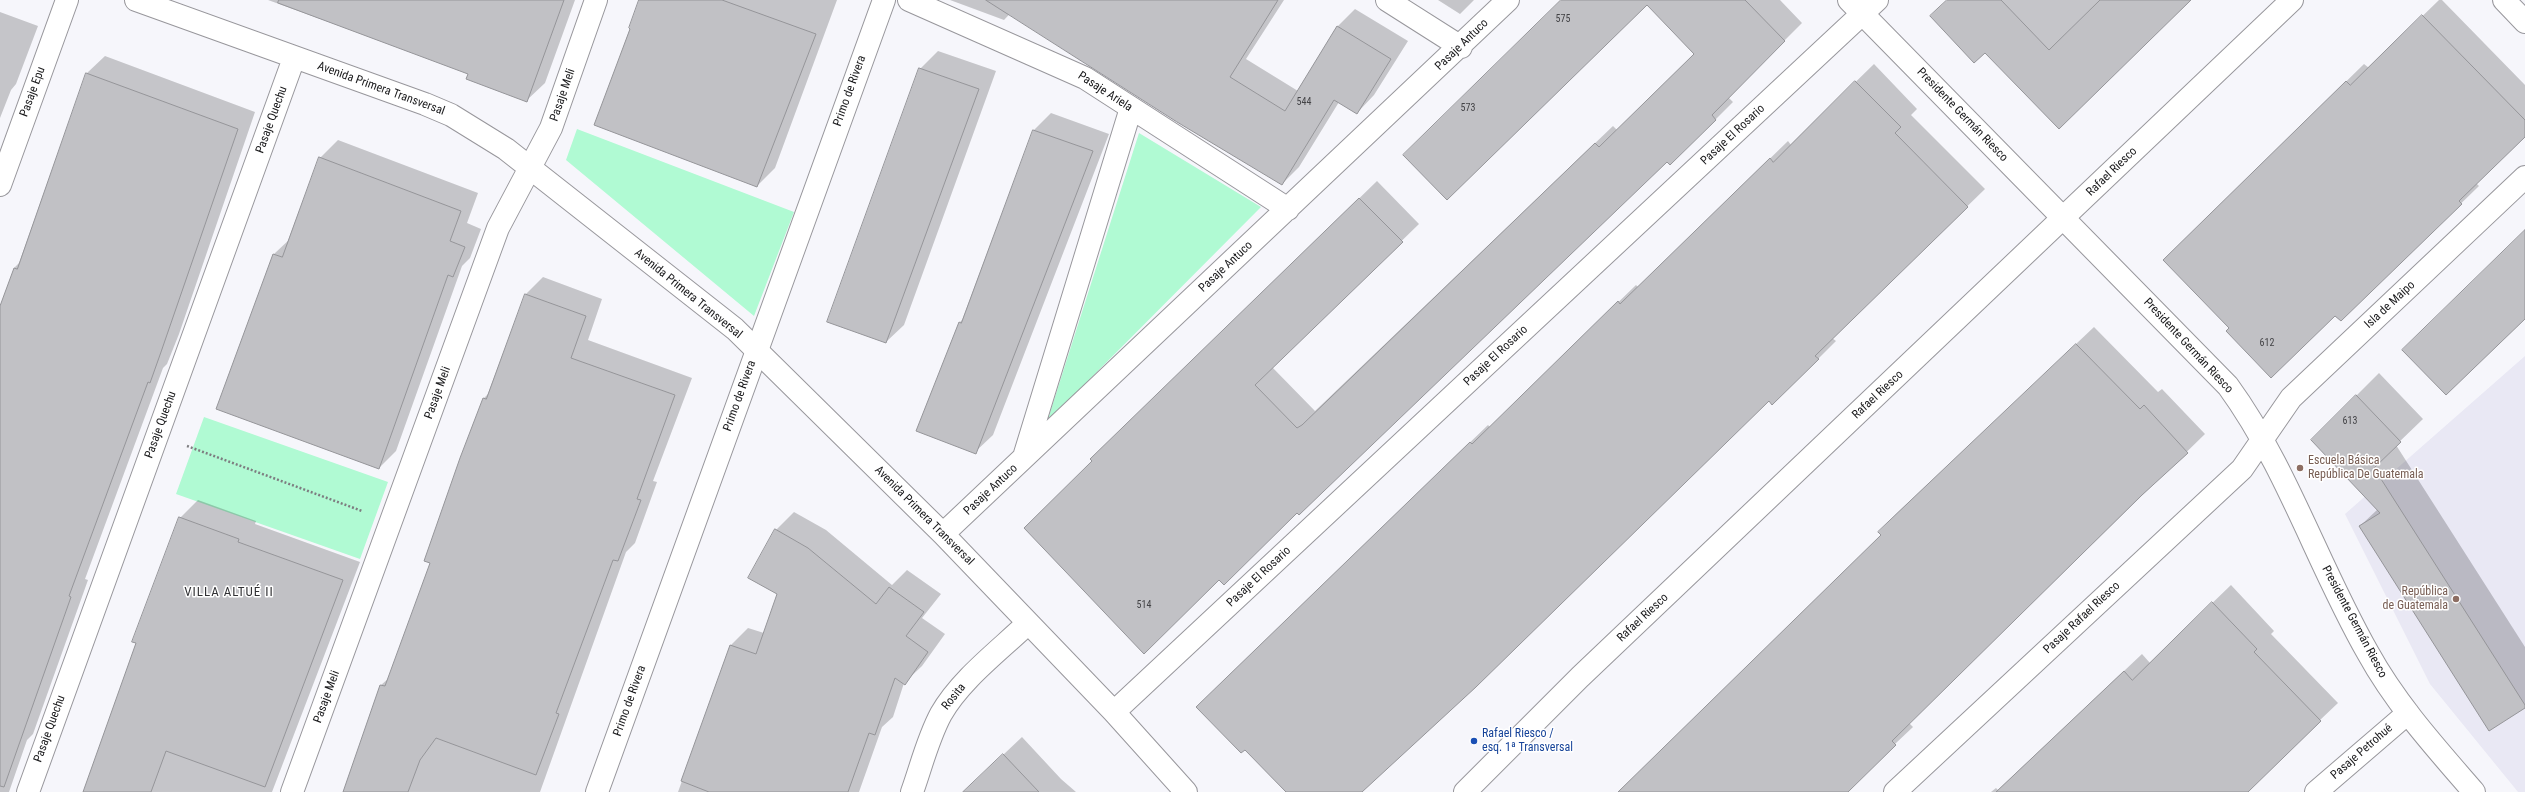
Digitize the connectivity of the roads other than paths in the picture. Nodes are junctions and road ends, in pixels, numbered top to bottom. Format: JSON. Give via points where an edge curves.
{"nodes":[{"id":1,"x":67,"y":0,"type":"edge"},
{"id":2,"x":136,"y":0,"type":"edge"},
{"id":3,"x":596,"y":0,"type":"edge"},
{"id":4,"x":884,"y":0,"type":"edge"},
{"id":5,"x":909,"y":0,"type":"edge"},
{"id":6,"x":1387,"y":0,"type":"edge"},
{"id":7,"x":1508,"y":0,"type":"edge"},
{"id":8,"x":2292,"y":0,"type":"edge"},
{"id":9,"x":2504,"y":0,"type":"edge"},
{"id":10,"x":1863,"y":4,"type":"edge"},
{"id":11,"x":2525,"y":22,"type":"edge"},
{"id":12,"x":1461,"y":47,"type":"junction"},
{"id":13,"x":294,"y":58,"type":"junction"},
{"id":14,"x":1131,"y":108,"type":"junction"},
{"id":15,"x":530,"y":169,"type":"junction"},
{"id":16,"x":2525,"y":177,"type":"edge"},
{"id":17,"x":0,"y":185,"type":"edge"},
{"id":18,"x":1288,"y":209,"type":"junction"},
{"id":19,"x":2065,"y":218,"type":"junction"},
{"id":20,"x":757,"y":350,"type":"junction"},
{"id":21,"x":2263,"y":439,"type":"junction"},
{"id":22,"x":1024,"y":459,"type":"junction"},
{"id":23,"x":943,"y":534,"type":"junction"},
{"id":24,"x":1028,"y":623,"type":"junction"},
{"id":25,"x":1114,"y":712,"type":"junction"},
{"id":26,"x":2408,"y":713,"type":"junction"},
{"id":27,"x":28,"y":792,"type":"edge"},
{"id":28,"x":292,"y":792,"type":"edge"},
{"id":29,"x":597,"y":792,"type":"edge"},
{"id":30,"x":912,"y":792,"type":"edge"},
{"id":31,"x":1186,"y":792,"type":"edge"},
{"id":32,"x":1465,"y":792,"type":"edge"},
{"id":33,"x":1895,"y":792,"type":"edge"},
{"id":34,"x":2316,"y":792,"type":"edge"},
{"id":35,"x":2474,"y":792,"type":"edge"}],
"edges":[{"from":1,"to":17,"type":"street","name":"Pasaje Epu"},
{"from":2,"to":13,"type":"street","name":"Avenida Primera Transversal"},
{"from":3,"to":15,"type":"street","name":"Pasaje Meli","via":[[551,128]]},
{"from":4,"to":20,"type":"street","name":"Primo de Rivera"},
{"from":5,"to":14,"type":"street","name":"Pasaje Ariela","via":[[1061,65]]},
{"from":6,"to":12,"type":"street"},
{"from":7,"to":12,"type":"street","name":"Pasaje Antuco"},
{"from":8,"to":19,"type":"street","name":"Rafael Riesco"},
{"from":9,"to":11,"type":"street"},
{"from":10,"to":19,"type":"street","name":"Presidente Germán Riesco","via":[[2015,170]]},
{"from":10,"to":25,"type":"street","name":"Pasaje El Rosario"},
{"from":12,"to":18,"type":"street","name":"Pasaje Antuco"},
{"from":13,"to":15,"type":"street","name":"Avenida Primera Transversal","via":[[451,115],[506,149]]},
{"from":13,"to":27,"type":"street","name":"Pasaje Quechu"},
{"from":14,"to":18,"type":"street","name":"Pasaje Ariela"},
{"from":14,"to":22,"type":"street"},
{"from":15,"to":20,"type":"street","name":"Avenida Primera Transversal","via":[[735,329]]},
{"from":15,"to":28,"type":"street","name":"Pasaje Meli","via":[[498,228]]},
{"from":16,"to":21,"type":"street","name":"Isla de Maipo","via":[[2291,398]]},
{"from":18,"to":22,"type":"street","name":"Pasaje Antuco"},
{"from":19,"to":21,"type":"street","name":"Presidente Germán Riesco","via":[[2228,386]]},
{"from":19,"to":32,"type":"street","name":"Rafael Riesco","via":[[1580,677]]},
{"from":20,"to":23,"type":"street","name":"Avenida Primera Transversal"},
{"from":20,"to":29,"type":"street","name":"Primo de Rivera"},
{"from":21,"to":26,"type":"street","name":"Presidente Germán Riesco","via":[[2367,652]]},
{"from":21,"to":33,"type":"street","name":"Pasaje Rafael Riesco","via":[[2242,469]]},
{"from":22,"to":23,"type":"street","name":"Pasaje Antuco"},
{"from":23,"to":24,"type":"street","name":"Avenida Primera Transversal"},
{"from":24,"to":25,"type":"street","name":"Avenida Primera Transversal"},
{"from":24,"to":30,"type":"street","name":"Rosita","via":[[951,700],[936,726]]},
{"from":25,"to":31,"type":"street","name":"Avenida Primera Transversal"},
{"from":26,"to":34,"type":"street","name":"Pasaje Petrohué"},
{"from":26,"to":35,"type":"street","name":"Presidente Germán Riesco"}]}
